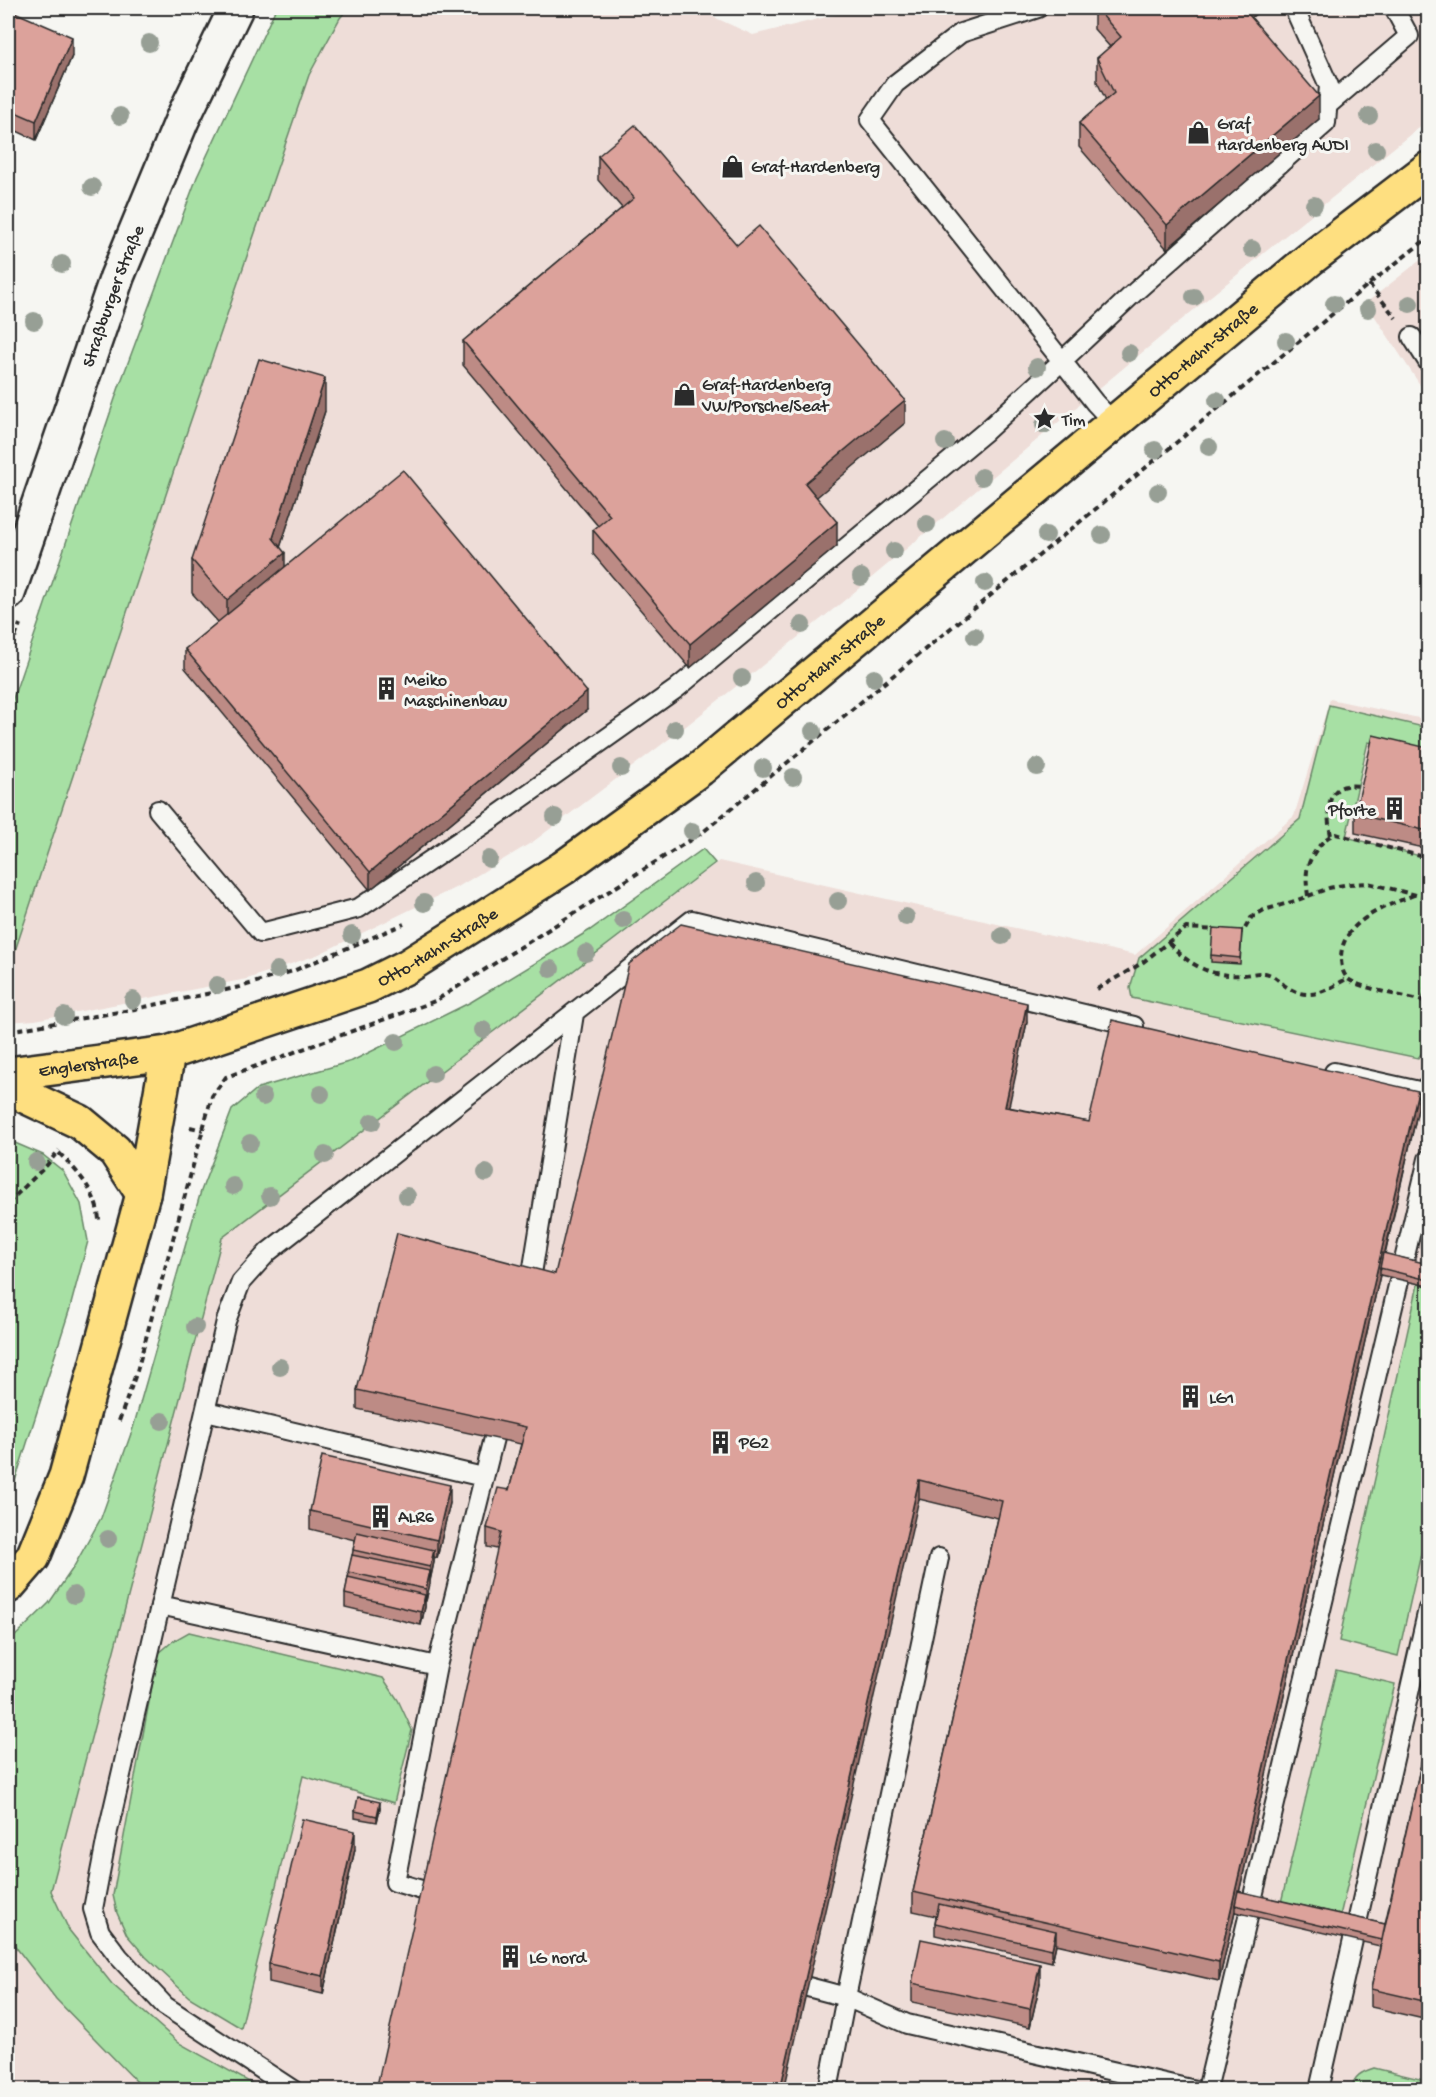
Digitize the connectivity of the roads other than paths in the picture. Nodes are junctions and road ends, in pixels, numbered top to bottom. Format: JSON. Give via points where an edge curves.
{"nodes":[{"id":1,"x":236,"y":8,"type":"edge"},
{"id":2,"x":1038,"y":8,"type":"edge"},
{"id":3,"x":1294,"y":8,"type":"edge"},
{"id":4,"x":1394,"y":8,"type":"edge"},
{"id":5,"x":1327,"y":106,"type":"junction"},
{"id":6,"x":1428,"y":169,"type":"edge"},
{"id":7,"x":1412,"y":337,"type":"road end"},
{"id":8,"x":1062,"y":361,"type":"junction"},
{"id":9,"x":1428,"y":362,"type":"edge"},
{"id":10,"x":1114,"y":423,"type":"junction"},
{"id":11,"x":8,"y":593,"type":"edge"},
{"id":12,"x":158,"y":810,"type":"dead end"},
{"id":13,"x":574,"y":1014,"type":"junction"},
{"id":14,"x":1152,"y":1030,"type":"edge"},
{"id":15,"x":168,"y":1053,"type":"junction"},
{"id":16,"x":1313,"y":1067,"type":"edge"},
{"id":17,"x":8,"y":1074,"type":"edge"},
{"id":18,"x":8,"y":1088,"type":"edge"},
{"id":19,"x":1428,"y":1093,"type":"edge"},
{"id":20,"x":1428,"y":1159,"type":"edge"},
{"id":21,"x":143,"y":1194,"type":"junction"},
{"id":22,"x":530,"y":1286,"type":"edge"},
{"id":23,"x":206,"y":1411,"type":"junction"},
{"id":24,"x":494,"y":1438,"type":"edge"},
{"id":25,"x":483,"y":1477,"type":"junction"},
{"id":26,"x":939,"y":1558,"type":"dead end"},
{"id":27,"x":8,"y":1586,"type":"edge"},
{"id":28,"x":160,"y":1605,"type":"junction"},
{"id":29,"x":1428,"y":1609,"type":"edge"},
{"id":30,"x":436,"y":1666,"type":"junction"},
{"id":31,"x":426,"y":1891,"type":"edge"},
{"id":32,"x":808,"y":1987,"type":"edge"},
{"id":33,"x":846,"y":1996,"type":"junction"},
{"id":34,"x":294,"y":2090,"type":"edge"},
{"id":35,"x":828,"y":2090,"type":"edge"},
{"id":36,"x":1195,"y":2090,"type":"edge"},
{"id":37,"x":1207,"y":2090,"type":"edge"},
{"id":38,"x":1319,"y":2090,"type":"edge"}],
"edges":[{"from":1,"to":11,"type":"main road","name":"Straßburger Straße","via":[[182,120],[117,277]]},
{"from":2,"to":8,"type":"lane","via":[[961,33],[894,84],[870,120]]},
{"from":3,"to":5,"type":"lane","via":[[1329,86]]},
{"from":4,"to":5,"type":"lane","via":[[1409,36]]},
{"from":5,"to":8,"type":"lane","via":[[1326,123],[1135,291]]},
{"from":6,"to":10,"type":"main road","name":"Otto-Hahn-Straße","via":[[1310,259]]},
{"from":7,"to":9,"type":"lane"},
{"from":8,"to":10,"type":"lane"},
{"from":8,"to":12,"type":"lane","via":[[986,431],[676,689],[359,908],[261,933]]},
{"from":10,"to":15,"type":"main road","name":"Otto-Hahn-Straße","via":[[700,770],[563,868],[408,966],[368,986]]},
{"from":13,"to":14,"type":"lane","via":[[692,920]]},
{"from":13,"to":22,"type":"lane"},
{"from":13,"to":23,"type":"lane","via":[[268,1252],[241,1282],[230,1311]]},
{"from":15,"to":17,"type":"main road","name":"Englerstraße"},
{"from":15,"to":21,"type":"main road"},
{"from":16,"to":19,"type":"lane"},
{"from":18,"to":21,"type":"main road","via":[[80,1122],[115,1151]]},
{"from":20,"to":37,"type":"lane"},
{"from":21,"to":27,"type":"main road","via":[[66,1476],[33,1557]]},
{"from":23,"to":25,"type":"lane"},
{"from":23,"to":28,"type":"lane"},
{"from":24,"to":25,"type":"lane"},
{"from":25,"to":30,"type":"lane"},
{"from":26,"to":33,"type":"lane"},
{"from":28,"to":30,"type":"lane"},
{"from":28,"to":34,"type":"lane","via":[[93,1909],[100,1932],[165,2006]]},
{"from":29,"to":38,"type":"lane"},
{"from":30,"to":31,"type":"lane","via":[[395,1882]]},
{"from":32,"to":33,"type":"lane"},
{"from":33,"to":35,"type":"lane"},
{"from":33,"to":36,"type":"lane","via":[[907,2024]]}]}
